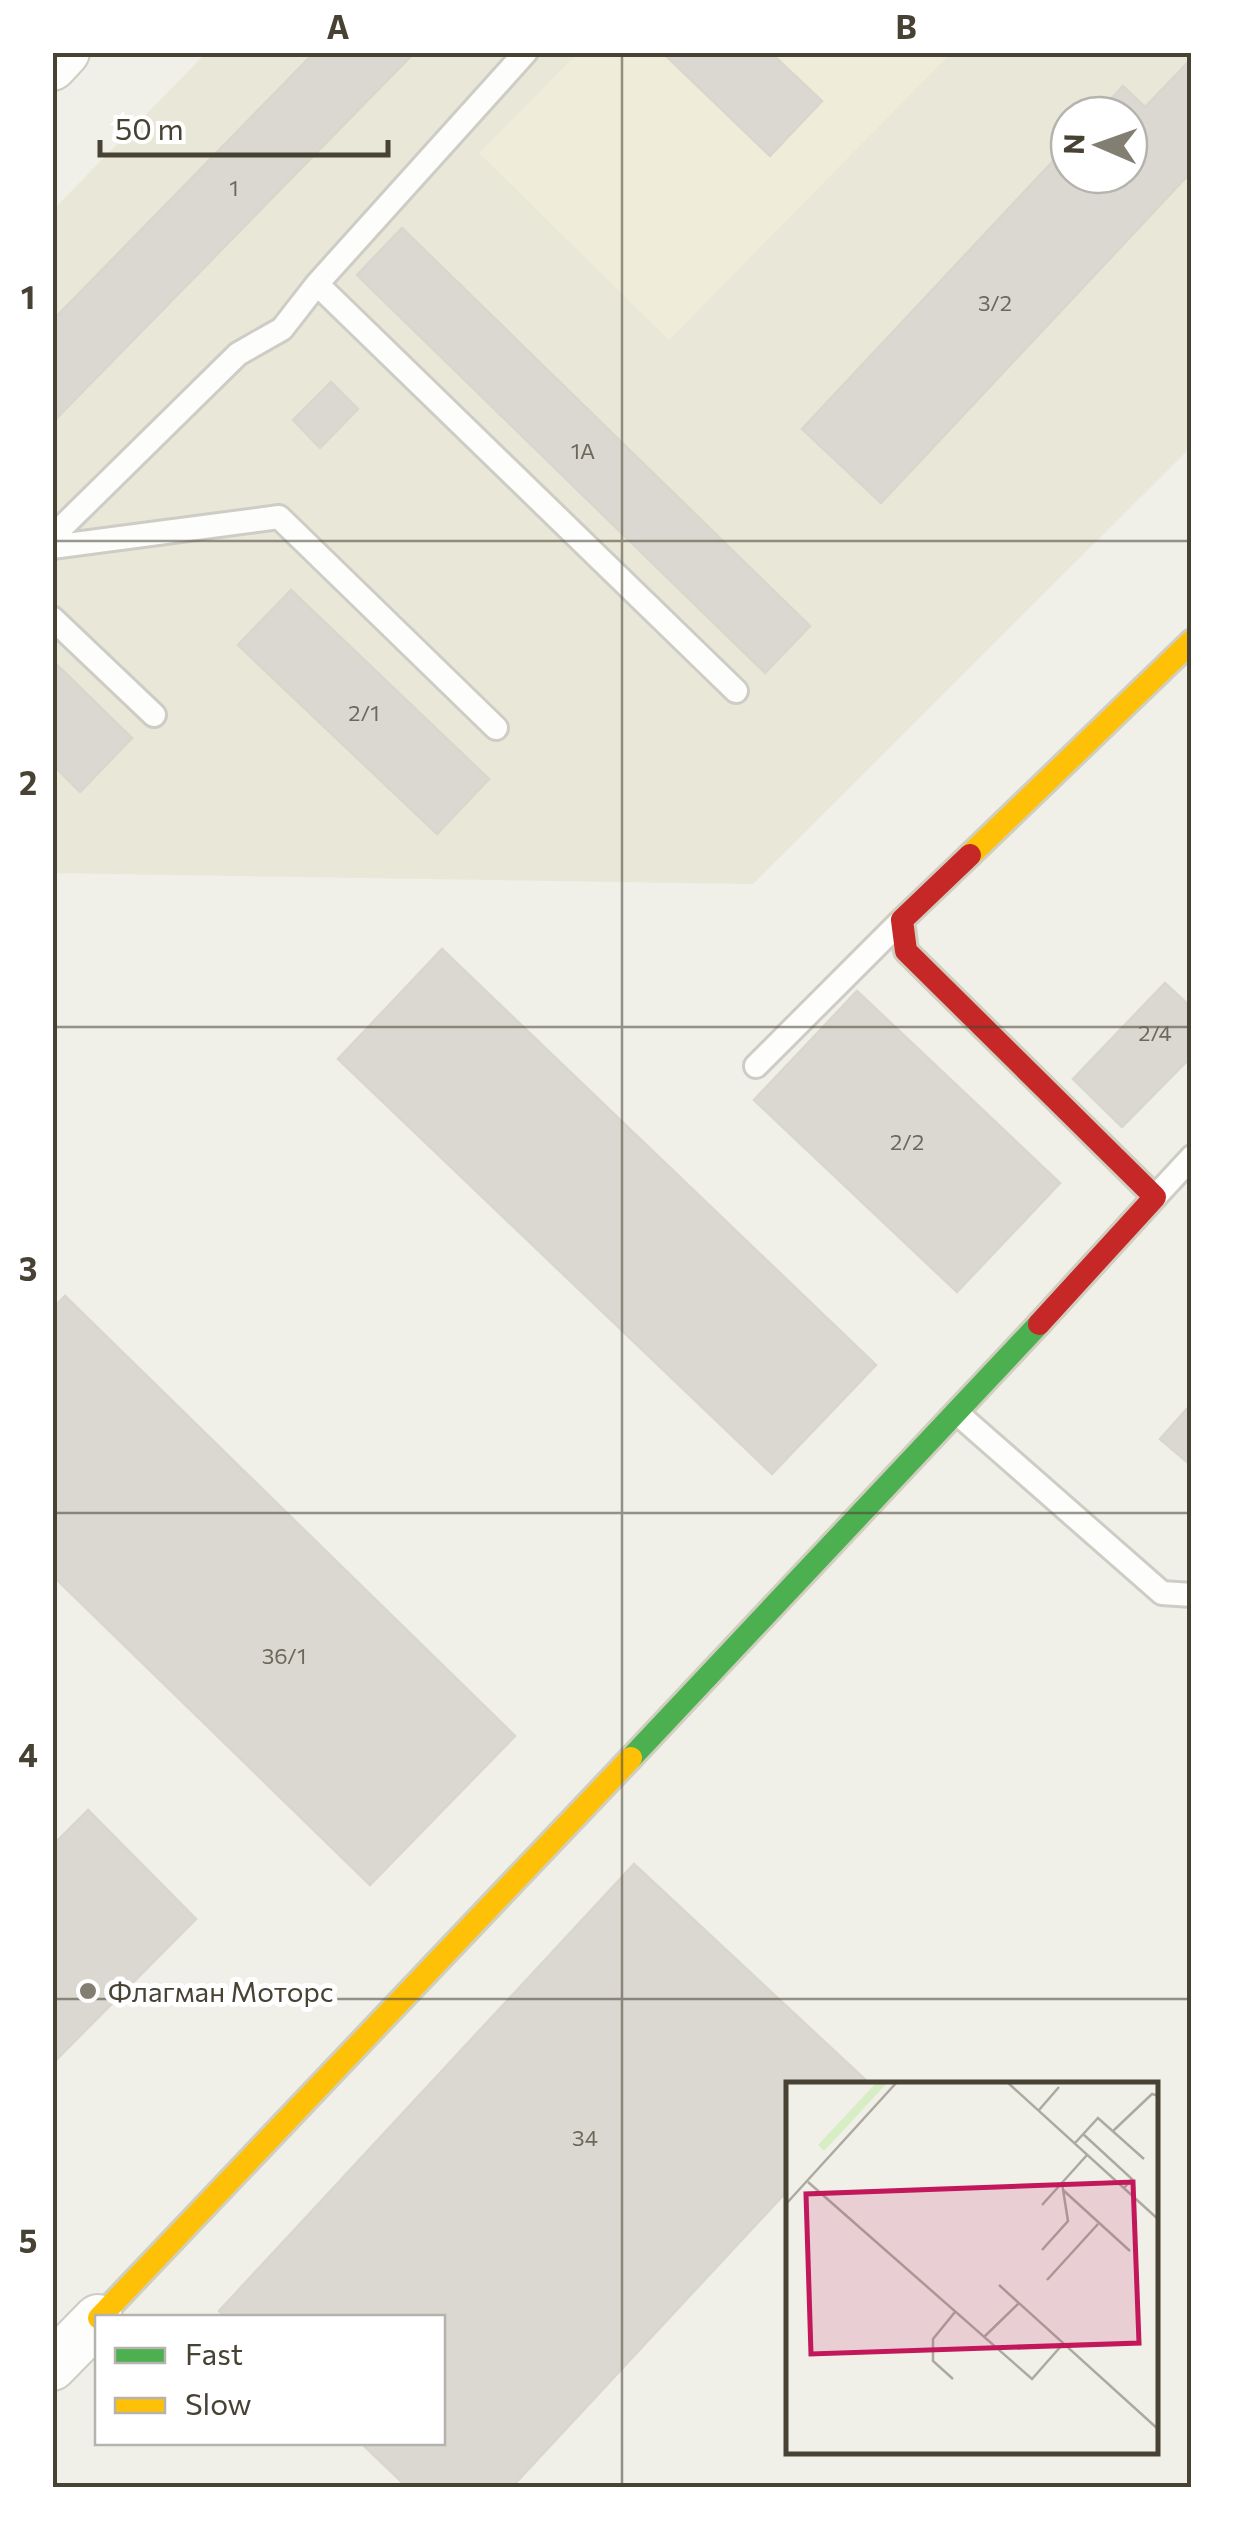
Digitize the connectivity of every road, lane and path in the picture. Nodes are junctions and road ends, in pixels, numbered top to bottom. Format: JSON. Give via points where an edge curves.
{"nodes":[{"id":1,"x":66,"y":52,"type":"edge"},
{"id":2,"x":526,"y":52,"type":"edge"},
{"id":3,"x":52,"y":66,"type":"edge"},
{"id":4,"x":317,"y":284,"type":"junction"},
{"id":5,"x":52,"y":538,"type":"edge"},
{"id":6,"x":52,"y":547,"type":"edge"},
{"id":7,"x":52,"y":618,"type":"edge"},
{"id":8,"x":1192,"y":640,"type":"edge"},
{"id":9,"x":736,"y":692,"type":"dead end"},
{"id":10,"x":154,"y":715,"type":"dead end"},
{"id":11,"x":496,"y":728,"type":"dead end"},
{"id":12,"x":902,"y":920,"type":"junction"},
{"id":13,"x":756,"y":1066,"type":"dead end"},
{"id":14,"x":1192,"y":1157,"type":"edge"},
{"id":15,"x":1155,"y":1196,"type":"junction"},
{"id":16,"x":958,"y":1414,"type":"junction"},
{"id":17,"x":1192,"y":1594,"type":"edge"},
{"id":18,"x":101,"y":2315,"type":"edge"},
{"id":19,"x":95,"y":2321,"type":"edge"},
{"id":20,"x":52,"y":2366,"type":"edge"}],
"edges":[{"from":1,"to":3,"type":"street"},
{"from":2,"to":4,"type":"lane"},
{"from":4,"to":5,"type":"lane","via":[[282,329],[238,354]]},
{"from":4,"to":9,"type":"lane"},
{"from":6,"to":11,"type":"lane","via":[[279,517]]},
{"from":7,"to":10,"type":"lane"},
{"from":8,"to":12,"type":"street"},
{"from":12,"to":13,"type":"lane"},
{"from":12,"to":15,"type":"street","via":[[906,951]]},
{"from":14,"to":15,"type":"lane"},
{"from":15,"to":16,"type":"street"},
{"from":16,"to":17,"type":"lane","via":[[1162,1593]]},
{"from":16,"to":18,"type":"street"},
{"from":19,"to":20,"type":"street"}]}
